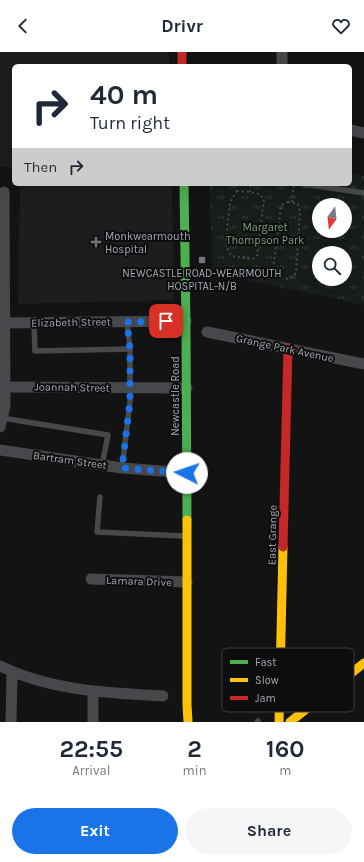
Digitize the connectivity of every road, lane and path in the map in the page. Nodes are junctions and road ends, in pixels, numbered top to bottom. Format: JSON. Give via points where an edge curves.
{"nodes":[{"id":1,"x":182,"y":52,"type":"edge"},
{"id":2,"x":282,"y":52,"type":"edge"},
{"id":3,"x":182,"y":64,"type":"edge"},
{"id":4,"x":282,"y":64,"type":"edge"},
{"id":5,"x":352,"y":130,"type":"edge"},
{"id":6,"x":364,"y":133,"type":"edge"},
{"id":7,"x":184,"y":186,"type":"edge"},
{"id":8,"x":251,"y":186,"type":"edge"},
{"id":9,"x":294,"y":186,"type":"edge"},
{"id":10,"x":317,"y":186,"type":"edge"},
{"id":11,"x":2,"y":190,"type":"edge"},
{"id":12,"x":250,"y":192,"type":"junction"},
{"id":13,"x":364,"y":193,"type":"edge"},
{"id":14,"x":292,"y":202,"type":"junction"},
{"id":15,"x":186,"y":321,"type":"junction"},
{"id":16,"x":127,"y":322,"type":"junction"},
{"id":17,"x":4,"y":323,"type":"junction"},
{"id":18,"x":34,"y":323,"type":"junction"},
{"id":19,"x":207,"y":332,"type":"dead end"},
{"id":20,"x":288,"y":348,"type":"junction"},
{"id":21,"x":130,"y":349,"type":"junction"},
{"id":22,"x":364,"y":364,"type":"edge"},
{"id":23,"x":5,"y":386,"type":"junction"},
{"id":24,"x":129,"y":388,"type":"junction"},
{"id":25,"x":187,"y":388,"type":"junction"},
{"id":26,"x":2,"y":406,"type":"edge"},
{"id":27,"x":1,"y":422,"type":"edge"},
{"id":28,"x":0,"y":450,"type":"edge"},
{"id":29,"x":102,"y":465,"type":"junction"},
{"id":30,"x":122,"y":468,"type":"junction"},
{"id":31,"x":187,"y":473,"type":"junction"},
{"id":32,"x":100,"y":497,"type":"dead end"},
{"id":33,"x":187,"y":536,"type":"junction"},
{"id":34,"x":91,"y":579,"type":"dead end"},
{"id":35,"x":187,"y":582,"type":"junction"},
{"id":36,"x":282,"y":648,"type":"edge"},
{"id":37,"x":364,"y":663,"type":"edge"},
{"id":38,"x":0,"y":666,"type":"edge"},
{"id":39,"x":354,"y":671,"type":"edge"},
{"id":40,"x":12,"y":672,"type":"junction"},
{"id":41,"x":93,"y":692,"type":"junction"},
{"id":42,"x":163,"y":696,"type":"dead end"},
{"id":43,"x":187,"y":704,"type":"junction"},
{"id":44,"x":280,"y":712,"type":"edge"},
{"id":45,"x":303,"y":712,"type":"edge"},
{"id":46,"x":11,"y":722,"type":"edge"},
{"id":47,"x":93,"y":722,"type":"edge"},
{"id":48,"x":184,"y":722,"type":"edge"},
{"id":49,"x":188,"y":722,"type":"edge"},
{"id":50,"x":280,"y":722,"type":"edge"},
{"id":51,"x":290,"y":722,"type":"edge"}],
"edges":[{"from":1,"to":3,"type":"main road"},
{"from":2,"to":4,"type":"street"},
{"from":5,"to":6,"type":"street"},
{"from":7,"to":15,"type":"main road","name":"Newcastle Road"},
{"from":8,"to":12,"type":"path"},
{"from":9,"to":14,"type":"path"},
{"from":10,"to":13,"type":"lane"},
{"from":11,"to":17,"type":"street"},
{"from":12,"to":12,"type":"path","via":[[259,194],[264,199],[257,256],[253,259],[232,256],[226,240],[230,202],[237,191]]},
{"from":14,"to":14,"type":"path","via":[[298,204],[300,212],[296,273],[292,278],[286,279],[278,277],[273,270],[281,206]]},
{"from":15,"to":16,"type":"street","name":"Elizabeth Street"},
{"from":15,"to":25,"type":"main road","name":"Newcastle Road"},
{"from":16,"to":18,"type":"street","name":"Elizabeth Street"},
{"from":16,"to":21,"type":"lane"},
{"from":17,"to":18,"type":"street","name":"Elizabeth Street"},
{"from":17,"to":23,"type":"street"},
{"from":18,"to":21,"type":"lane","via":[[35,351]]},
{"from":19,"to":20,"type":"street","name":"Grange Park Avenue"},
{"from":20,"to":22,"type":"street","name":"Grange Park Avenue"},
{"from":20,"to":36,"type":"main road","name":"East Grange"},
{"from":21,"to":24,"type":"lane"},
{"from":23,"to":24,"type":"street","name":"Joannah Street"},
{"from":23,"to":26,"type":"street"},
{"from":24,"to":25,"type":"street","name":"Joannah Street"},
{"from":24,"to":30,"type":"lane","via":[[130,401]]},
{"from":25,"to":31,"type":"main road","name":"Newcastle Road"},
{"from":26,"to":27,"type":"street"},
{"from":27,"to":29,"type":"lane","via":[[108,435]]},
{"from":28,"to":29,"type":"street","name":"Bartram Street"},
{"from":29,"to":30,"type":"street","name":"Bartram Street"},
{"from":30,"to":31,"type":"street","name":"Bartram Street"},
{"from":31,"to":33,"type":"main road","name":"Newcastle Road"},
{"from":32,"to":33,"type":"lane","via":[[97,532]]},
{"from":33,"to":35,"type":"main road","name":"Newcastle Road"},
{"from":34,"to":35,"type":"street","name":"Lamara Drive"},
{"from":35,"to":43,"type":"main road","name":"Newcastle Road"},
{"from":37,"to":39,"type":"main road"},
{"from":38,"to":40,"type":"street"},
{"from":40,"to":41,"type":"street","via":[[55,686]]},
{"from":40,"to":46,"type":"street"},
{"from":41,"to":42,"type":"street"},
{"from":41,"to":47,"type":"street"},
{"from":43,"to":48,"type":"main road","name":"Newcastle Road"},
{"from":43,"to":49,"type":"main road","name":"Newcastle Road"},
{"from":44,"to":50,"type":"main road","name":"East Grange"},
{"from":45,"to":51,"type":"main road"}]}
